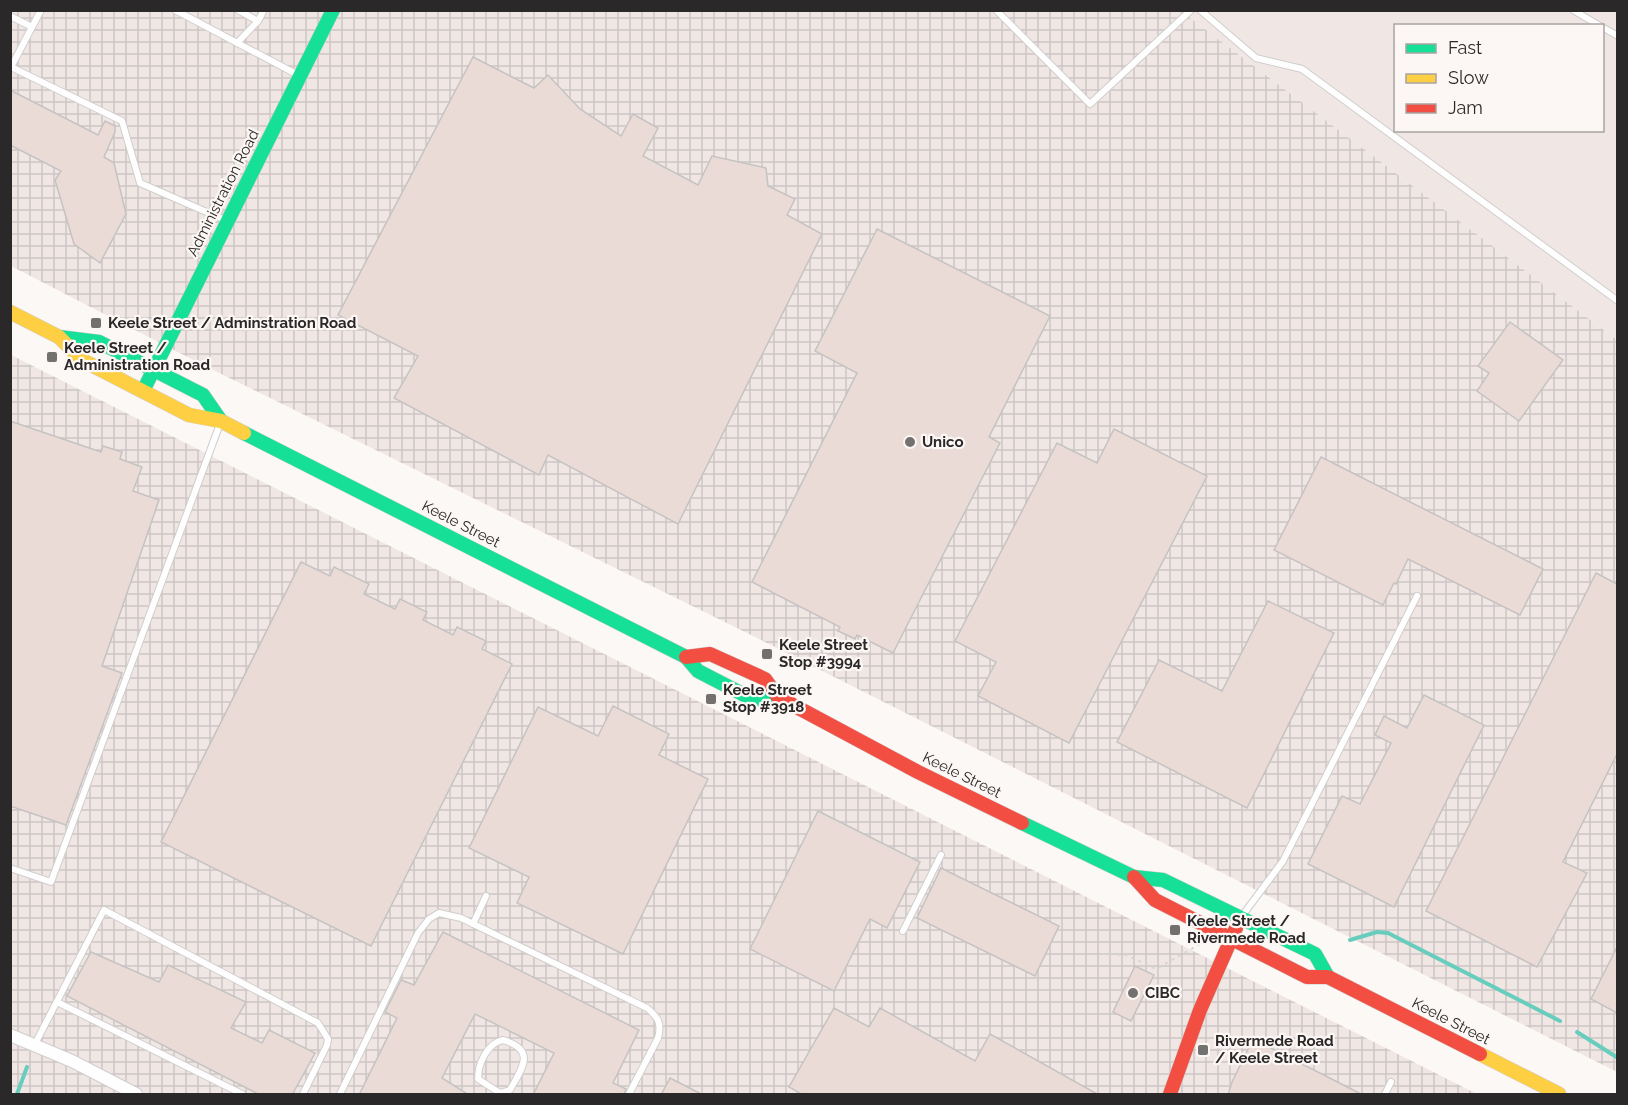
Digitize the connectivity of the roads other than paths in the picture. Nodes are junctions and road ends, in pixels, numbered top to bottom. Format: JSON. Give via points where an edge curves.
{"nodes":[{"id":1,"x":41,"y":10,"type":"edge"},
{"id":2,"x":175,"y":10,"type":"edge"},
{"id":3,"x":238,"y":10,"type":"edge"},
{"id":4,"x":264,"y":10,"type":"edge"},
{"id":5,"x":333,"y":10,"type":"edge"},
{"id":6,"x":996,"y":10,"type":"edge"},
{"id":7,"x":1191,"y":10,"type":"edge"},
{"id":8,"x":1200,"y":10,"type":"edge"},
{"id":9,"x":1574,"y":10,"type":"edge"},
{"id":10,"x":10,"y":16,"type":"edge"},
{"id":11,"x":258,"y":21,"type":"junction"},
{"id":12,"x":1598,"y":24,"type":"edge"},
{"id":13,"x":32,"y":27,"type":"junction"},
{"id":14,"x":1604,"y":28,"type":"edge"},
{"id":15,"x":1617,"y":36,"type":"edge"},
{"id":16,"x":237,"y":43,"type":"junction"},
{"id":17,"x":300,"y":76,"type":"junction"},
{"id":18,"x":227,"y":221,"type":"junction"},
{"id":19,"x":1617,"y":301,"type":"edge"},
{"id":20,"x":10,"y":312,"type":"edge"},
{"id":21,"x":59,"y":337,"type":"junction"},
{"id":22,"x":153,"y":371,"type":"junction"},
{"id":23,"x":143,"y":391,"type":"junction"},
{"id":24,"x":221,"y":421,"type":"junction"},
{"id":25,"x":1417,"y":596,"type":"dead end"},
{"id":26,"x":686,"y":657,"type":"junction"},
{"id":27,"x":778,"y":698,"type":"junction"},
{"id":28,"x":940,"y":855,"type":"dead end"},
{"id":29,"x":10,"y":868,"type":"edge"},
{"id":30,"x":1134,"y":877,"type":"junction"},
{"id":31,"x":486,"y":896,"type":"dead end"},
{"id":32,"x":1242,"y":917,"type":"junction"},
{"id":33,"x":473,"y":924,"type":"junction"},
{"id":34,"x":903,"y":931,"type":"dead end"},
{"id":35,"x":1231,"y":937,"type":"junction"},
{"id":36,"x":1328,"y":977,"type":"junction"},
{"id":37,"x":57,"y":1002,"type":"junction"},
{"id":38,"x":10,"y":1035,"type":"edge"},
{"id":39,"x":35,"y":1044,"type":"junction"},
{"id":40,"x":1391,"y":1082,"type":"dead end"},
{"id":41,"x":488,"y":1087,"type":"junction"},
{"id":42,"x":136,"y":1095,"type":"edge"},
{"id":43,"x":242,"y":1095,"type":"edge"},
{"id":44,"x":303,"y":1095,"type":"edge"},
{"id":45,"x":340,"y":1095,"type":"edge"},
{"id":46,"x":484,"y":1095,"type":"edge"},
{"id":47,"x":629,"y":1095,"type":"edge"},
{"id":48,"x":1170,"y":1095,"type":"edge"},
{"id":49,"x":1385,"y":1095,"type":"edge"},
{"id":50,"x":1559,"y":1095,"type":"edge"}],
"edges":[{"from":1,"to":13,"type":"lane"},
{"from":2,"to":16,"type":"lane"},
{"from":3,"to":11,"type":"lane"},
{"from":4,"to":11,"type":"lane"},
{"from":5,"to":17,"type":"main road","name":"Administration Road"},
{"from":6,"to":7,"type":"lane","via":[[1090,104]]},
{"from":8,"to":19,"type":"lane","via":[[1256,58],[1302,69]]},
{"from":9,"to":12,"type":"lane"},
{"from":10,"to":13,"type":"lane"},
{"from":11,"to":16,"type":"lane"},
{"from":13,"to":18,"type":"lane","via":[[11,67],[122,121],[140,183]]},
{"from":14,"to":15,"type":"lane"},
{"from":16,"to":17,"type":"lane"},
{"from":17,"to":18,"type":"main road","name":"Administration Road"},
{"from":18,"to":22,"type":"main road","name":"Administration Road"},
{"from":20,"to":21,"type":"main road","name":"Keele Street"},
{"from":21,"to":22,"type":"main road","name":"Keele Street","via":[[99,342]]},
{"from":21,"to":23,"type":"main road","name":"Keele Street","via":[[81,360]]},
{"from":22,"to":23,"type":"main road","name":"Administration Road"},
{"from":22,"to":24,"type":"main road","name":"Keele Street","via":[[203,395]]},
{"from":23,"to":24,"type":"main road","name":"Keele Street","via":[[189,415]]},
{"from":24,"to":26,"type":"main road","name":"Keele Street"},
{"from":24,"to":29,"type":"lane","via":[[51,882]]},
{"from":25,"to":32,"type":"lane","via":[[1283,861]]},
{"from":26,"to":27,"type":"main road","name":"Keele Street","via":[[698,671],[754,700]]},
{"from":26,"to":27,"type":"main road","name":"Keele Street","via":[[710,654],[765,679]]},
{"from":27,"to":30,"type":"main road","name":"Keele Street","via":[[918,772]]},
{"from":28,"to":34,"type":"lane"},
{"from":30,"to":32,"type":"main road","name":"Keele Street","via":[[1163,880]]},
{"from":30,"to":35,"type":"main road","name":"Keele Street","via":[[1155,900]]},
{"from":31,"to":33,"type":"lane"},
{"from":32,"to":35,"type":"main road"},
{"from":32,"to":36,"type":"main road","name":"Keele Street","via":[[1315,954]]},
{"from":33,"to":45,"type":"lane","via":[[439,913],[418,933]]},
{"from":33,"to":47,"type":"lane","via":[[655,1015],[661,1028],[658,1038]]},
{"from":35,"to":36,"type":"main road","name":"Keele Street","via":[[1307,977]]},
{"from":35,"to":48,"type":"main road"},
{"from":36,"to":50,"type":"main road","name":"Keele Street"},
{"from":37,"to":39,"type":"lane"},
{"from":37,"to":43,"type":"lane"},
{"from":37,"to":44,"type":"lane","via":[[104,910],[318,1023],[328,1039],[327,1045]]},
{"from":38,"to":39,"type":"street"},
{"from":39,"to":42,"type":"street"},
{"from":40,"to":49,"type":"lane"},
{"from":41,"to":41,"type":"lane","via":[[500,1093],[510,1090],[525,1059],[524,1052],[503,1040],[495,1041],[478,1072],[478,1079]]},
{"from":41,"to":46,"type":"lane"}]}
